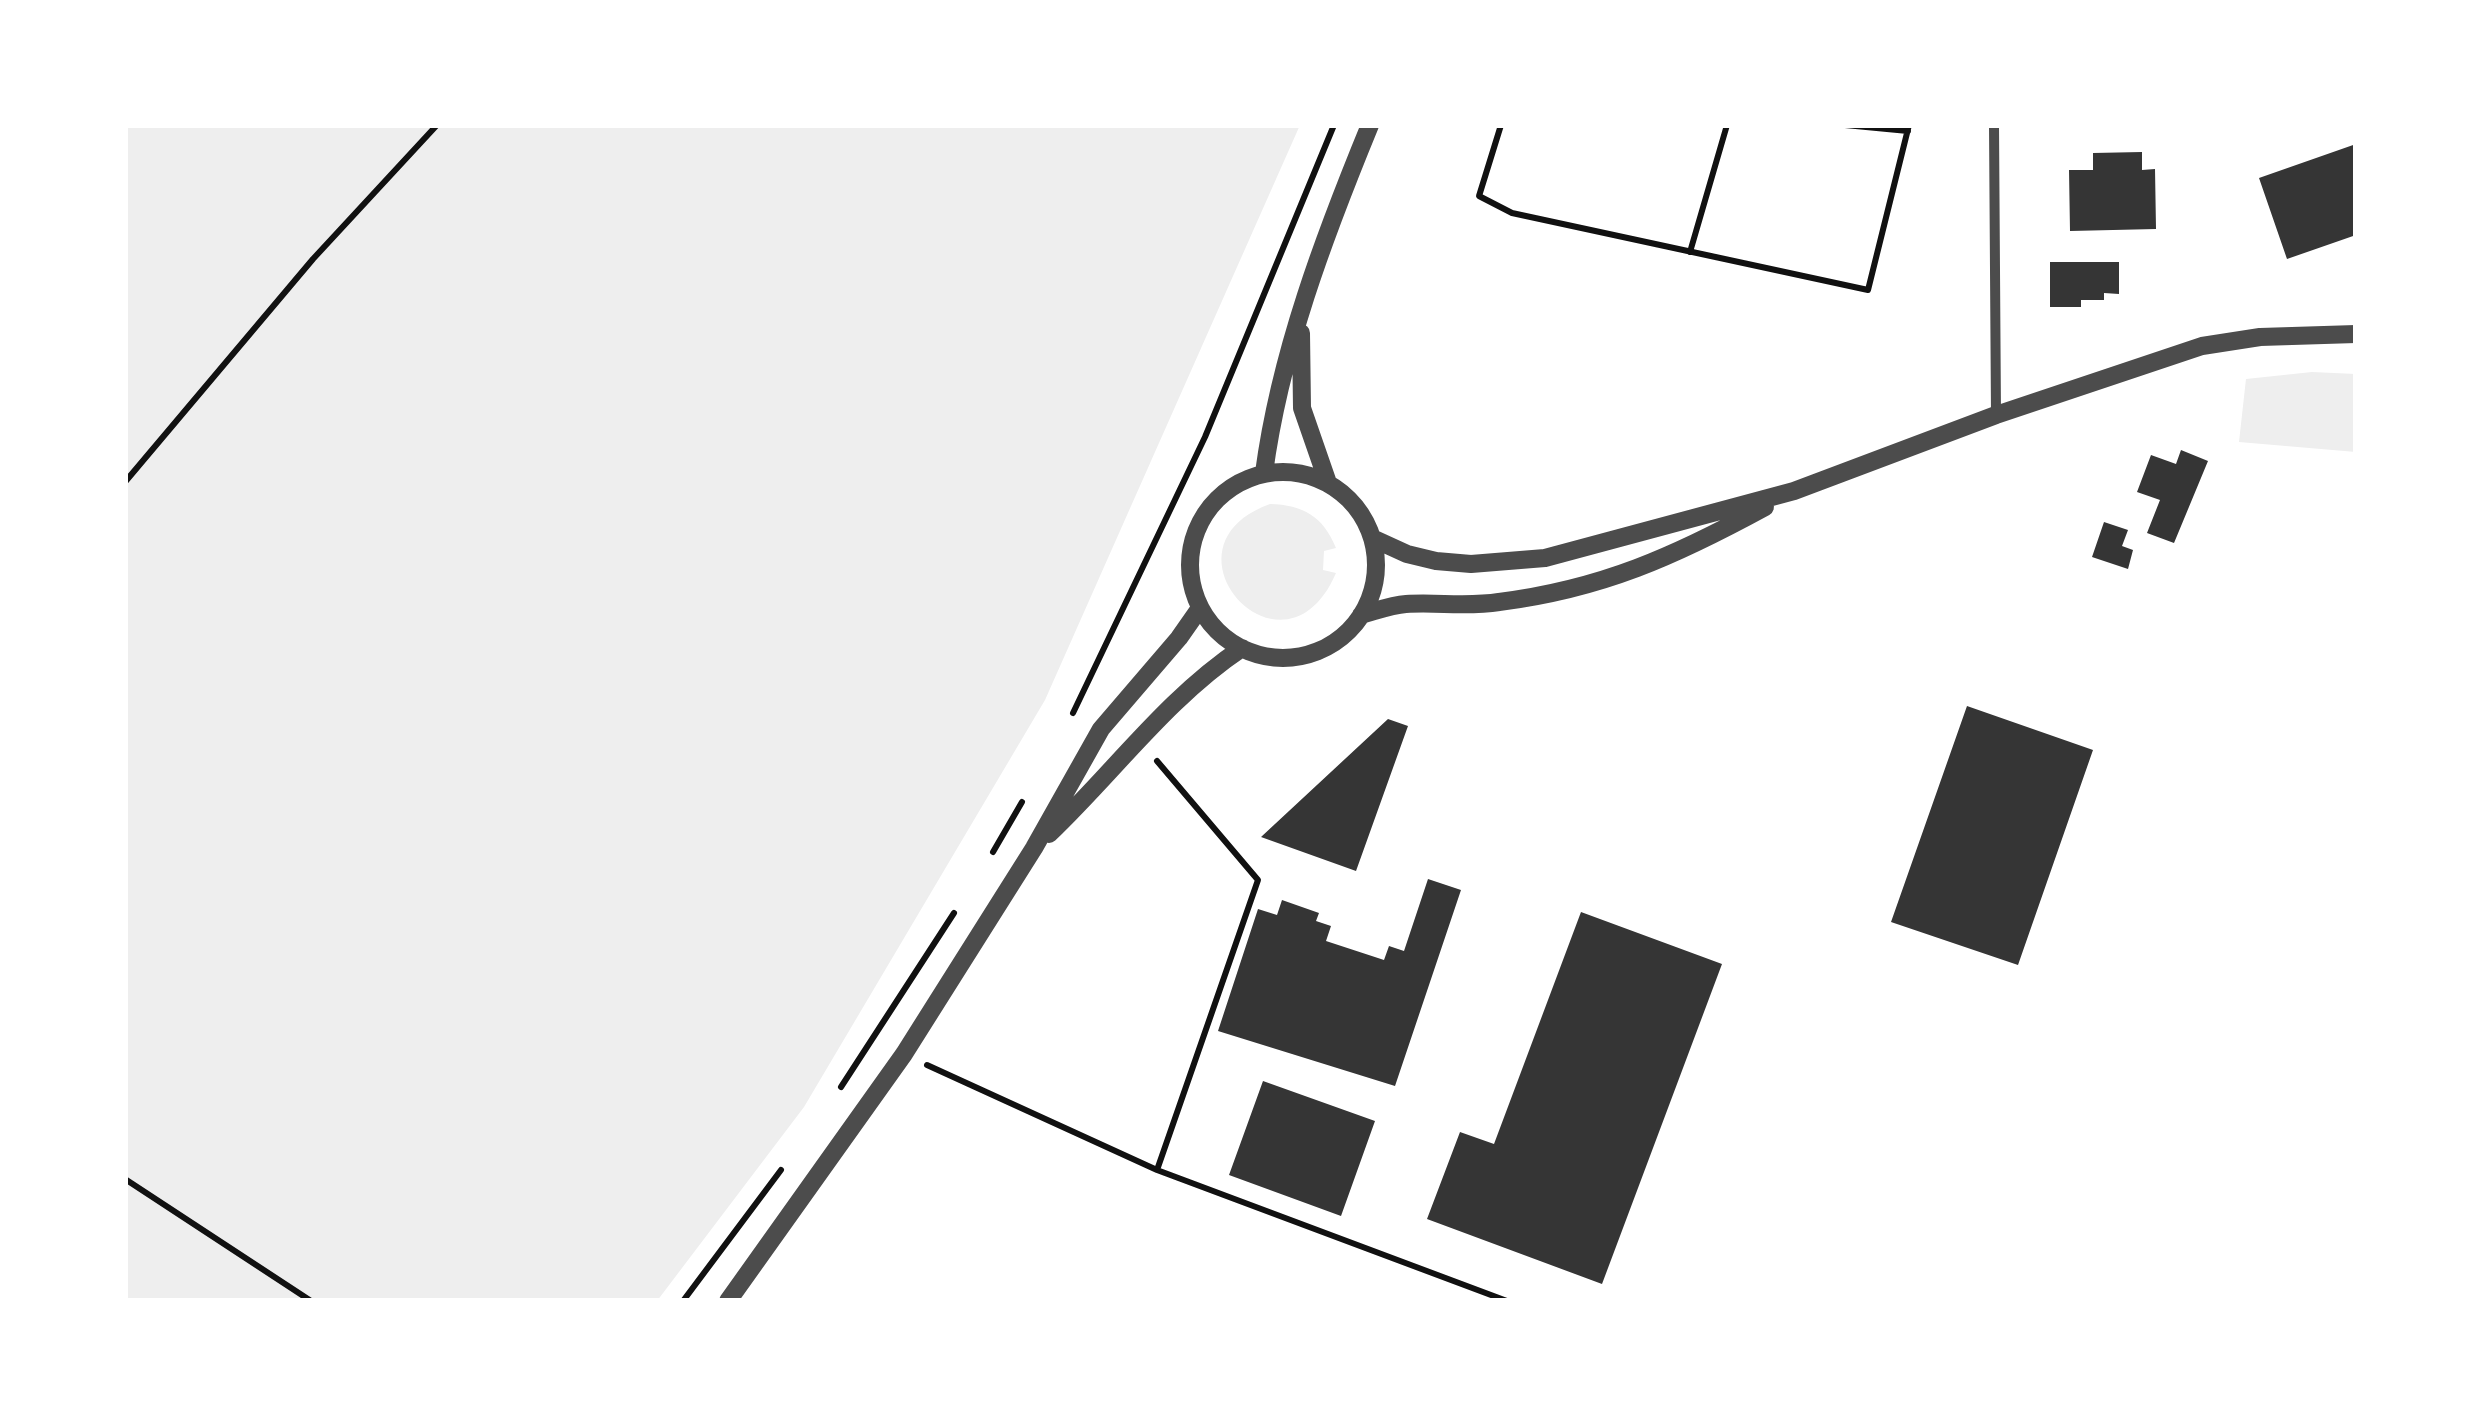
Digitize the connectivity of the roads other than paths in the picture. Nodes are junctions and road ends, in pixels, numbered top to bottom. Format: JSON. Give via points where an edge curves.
{"nodes":[{"id":1,"x":1370,"y":125,"type":"edge"},
{"id":2,"x":1994,"y":125,"type":"edge"},
{"id":3,"x":1302,"y":312,"type":"junction"},
{"id":4,"x":2356,"y":334,"type":"edge"},
{"id":5,"x":1996,"y":415,"type":"junction"},
{"id":6,"x":1264,"y":473,"type":"junction"},
{"id":7,"x":1328,"y":482,"type":"junction"},
{"id":8,"x":1794,"y":492,"type":"junction"},
{"id":9,"x":1372,"y":538,"type":"junction"},
{"id":10,"x":1200,"y":608,"type":"junction"},
{"id":11,"x":1362,"y":615,"type":"junction"},
{"id":12,"x":1242,"y":648,"type":"junction"},
{"id":13,"x":1034,"y":848,"type":"junction"},
{"id":14,"x":728,"y":1301,"type":"edge"}],
"edges":[{"from":1,"to":3,"type":"street"},
{"from":2,"to":5,"type":"street"},
{"from":3,"to":6,"type":"street","via":[[1280,379]]},
{"from":3,"to":7,"type":"street","via":[[1302,408]]},
{"from":4,"to":5,"type":"street","via":[[2202,346]]},
{"from":5,"to":8,"type":"street"},
{"from":6,"to":7,"type":"street"},
{"from":6,"to":10,"type":"street","via":[[1225,492],[1199,524],[1190,566]]},
{"from":7,"to":9,"type":"street","via":[[1356,506]]},
{"from":8,"to":9,"type":"street","via":[[1508,563],[1436,561]]},
{"from":8,"to":11,"type":"street","via":[[1687,550],[1612,578],[1554,594],[1462,606],[1406,604]]},
{"from":9,"to":11,"type":"street","via":[[1373,591]]},
{"from":10,"to":12,"type":"street"},
{"from":10,"to":13,"type":"street","via":[[1100,729]]},
{"from":11,"to":12,"type":"street","via":[[1347,633],[1308,654],[1263,656]]},
{"from":12,"to":13,"type":"street","via":[[1204,673]]},
{"from":13,"to":14,"type":"street","via":[[904,1054]]}]}
